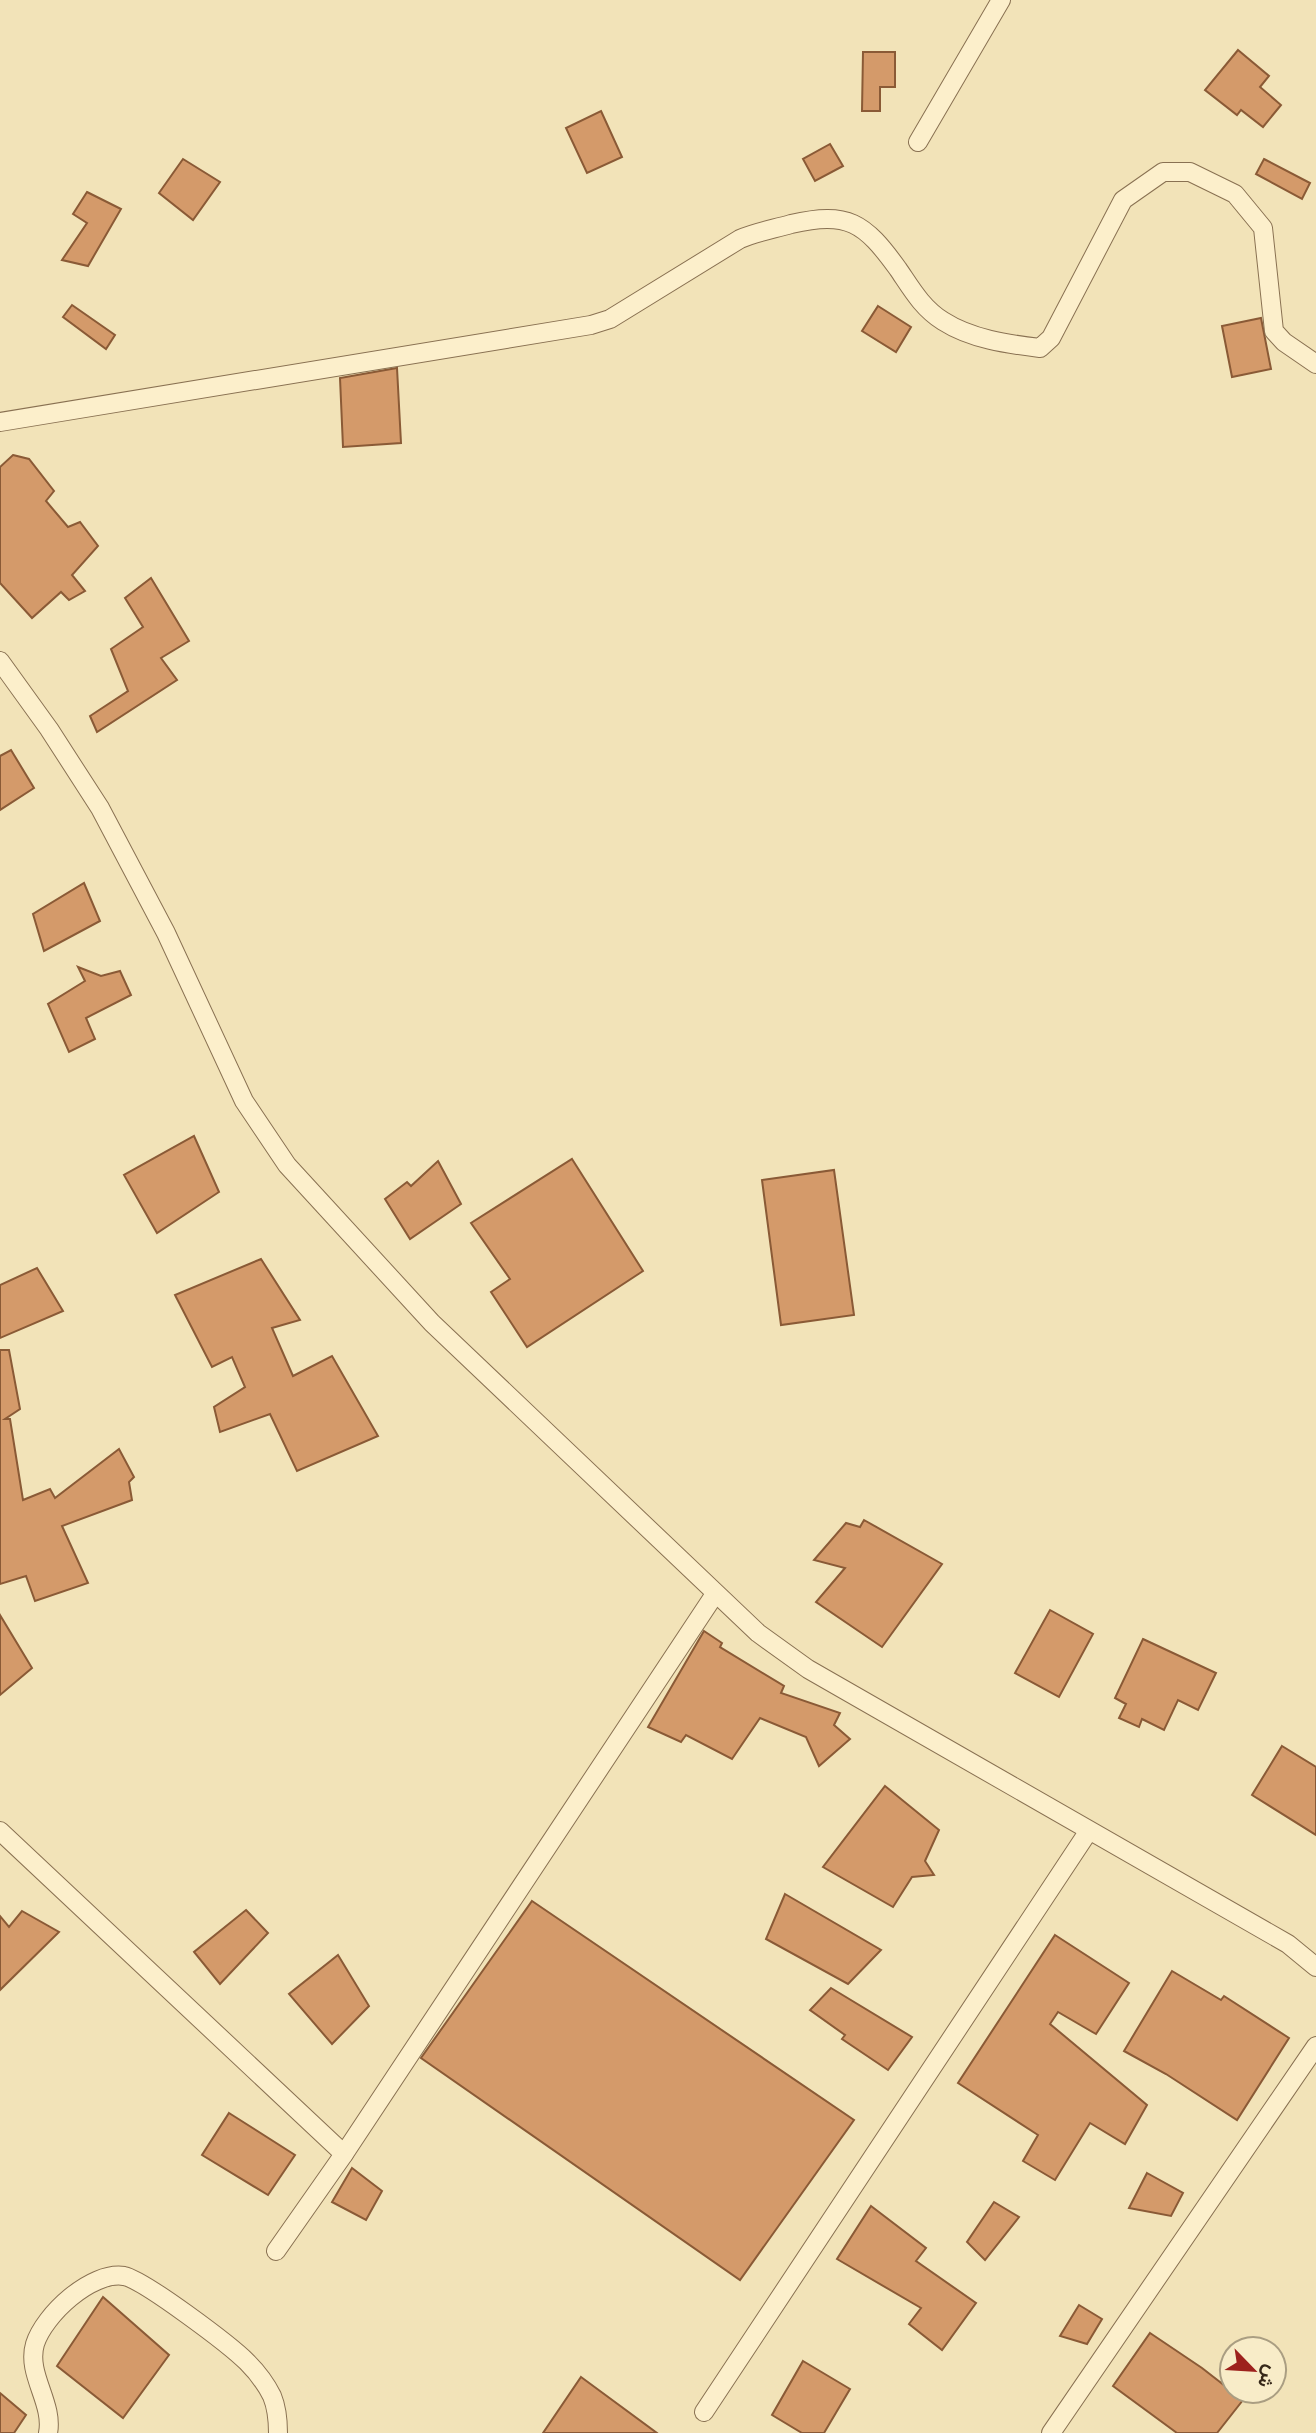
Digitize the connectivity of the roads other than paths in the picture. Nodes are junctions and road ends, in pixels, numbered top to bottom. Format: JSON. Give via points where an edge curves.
{"nodes":[{"id":1,"x":1001,"y":0,"type":"edge"},
{"id":2,"x":918,"y":142,"type":"dead end"},
{"id":3,"x":1316,"y":364,"type":"edge"},
{"id":4,"x":0,"y":422,"type":"edge"},
{"id":5,"x":0,"y":661,"type":"edge"},
{"id":6,"x":715,"y":1594,"type":"junction"},
{"id":7,"x":0,"y":1831,"type":"edge"},
{"id":8,"x":1088,"y":1832,"type":"junction"},
{"id":9,"x":1316,"y":1966,"type":"edge"},
{"id":10,"x":1316,"y":2046,"type":"edge"},
{"id":11,"x":344,"y":2154,"type":"junction"},
{"id":12,"x":276,"y":2251,"type":"dead end"},
{"id":13,"x":704,"y":2412,"type":"dead end"},
{"id":14,"x":48,"y":2433,"type":"edge"},
{"id":15,"x":278,"y":2433,"type":"edge"},
{"id":16,"x":1051,"y":2433,"type":"edge"}],
"edges":[{"from":1,"to":2,"type":"street"},
{"from":3,"to":4,"type":"street","via":[[1273,331],[1263,228],[1235,194],[1191,172],[1163,172],[1123,200],[1051,338],[1040,348],[981,338],[943,321],[917,299],[862,228],[838,218],[815,219],[740,239],[591,325]]},
{"from":5,"to":6,"type":"street","via":[[100,808],[166,933],[244,1101],[287,1165],[432,1323]]},
{"from":6,"to":8,"type":"street","via":[[808,1670]]},
{"from":6,"to":11,"type":"street"},
{"from":7,"to":11,"type":"street"},
{"from":8,"to":9,"type":"street","via":[[1288,1944]]},
{"from":8,"to":13,"type":"street"},
{"from":10,"to":16,"type":"street"},
{"from":11,"to":12,"type":"street"},
{"from":14,"to":15,"type":"street","via":[[50,2420],[33,2357],[37,2340],[53,2315],[77,2292],[116,2276],[132,2279],[170,2303],[246,2360],[273,2397]]}]}
